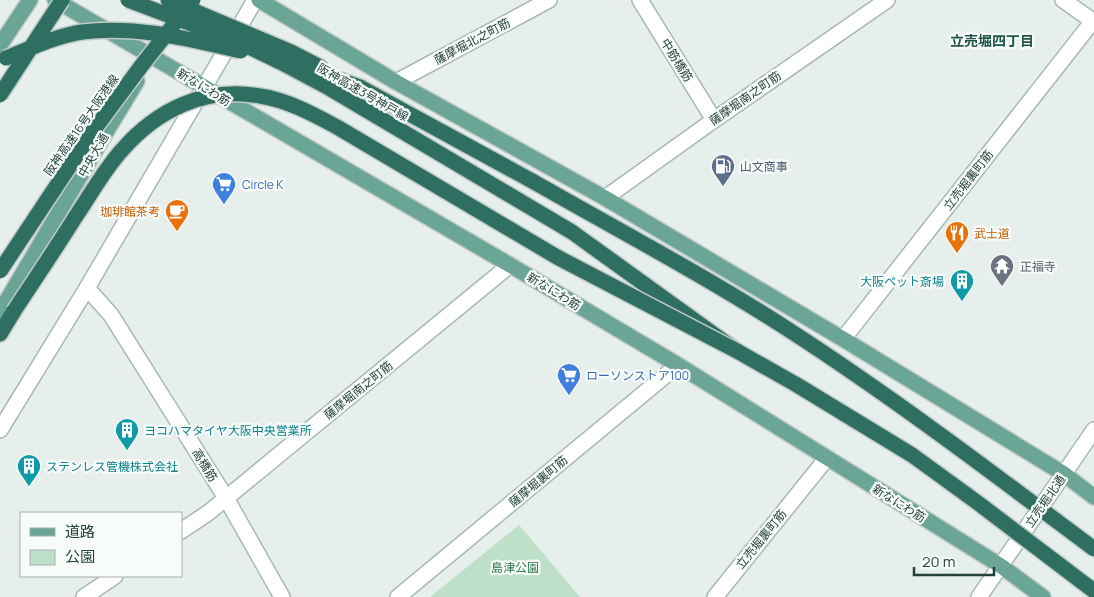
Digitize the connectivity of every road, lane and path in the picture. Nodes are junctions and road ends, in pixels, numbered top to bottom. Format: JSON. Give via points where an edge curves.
{"nodes":[{"id":1,"x":30,"y":0,"type":"edge"},
{"id":2,"x":55,"y":0,"type":"edge"},
{"id":3,"x":62,"y":0,"type":"edge"},
{"id":4,"x":128,"y":0,"type":"edge"},
{"id":5,"x":168,"y":0,"type":"edge"},
{"id":6,"x":191,"y":0,"type":"edge"},
{"id":7,"x":255,"y":0,"type":"edge"},
{"id":8,"x":259,"y":0,"type":"edge"},
{"id":9,"x":549,"y":0,"type":"edge"},
{"id":10,"x":640,"y":0,"type":"edge"},
{"id":11,"x":887,"y":0,"type":"edge"},
{"id":12,"x":1063,"y":0,"type":"edge"},
{"id":13,"x":1094,"y":22,"type":"edge"},
{"id":14,"x":0,"y":45,"type":"edge"},
{"id":15,"x":153,"y":56,"type":"junction"},
{"id":16,"x":0,"y":62,"type":"edge"},
{"id":17,"x":396,"y":82,"type":"junction"},
{"id":18,"x":204,"y":88,"type":"junction"},
{"id":19,"x":360,"y":88,"type":"junction"},
{"id":20,"x":0,"y":95,"type":"edge"},
{"id":21,"x":714,"y":120,"type":"junction"},
{"id":22,"x":605,"y":198,"type":"junction"},
{"id":23,"x":510,"y":265,"type":"junction"},
{"id":24,"x":0,"y":271,"type":"edge"},
{"id":25,"x":88,"y":288,"type":"junction"},
{"id":26,"x":0,"y":312,"type":"edge"},
{"id":27,"x":0,"y":334,"type":"edge"},
{"id":28,"x":843,"y":339,"type":"junction"},
{"id":29,"x":737,"y":351,"type":"junction"},
{"id":30,"x":678,"y":365,"type":"junction"},
{"id":31,"x":0,"y":430,"type":"edge"},
{"id":32,"x":1094,"y":430,"type":"edge"},
{"id":33,"x":827,"y":458,"type":"junction"},
{"id":34,"x":1064,"y":474,"type":"junction"},
{"id":35,"x":1094,"y":497,"type":"edge"},
{"id":36,"x":226,"y":498,"type":"junction"},
{"id":37,"x":182,"y":530,"type":"edge"},
{"id":38,"x":1094,"y":549,"type":"edge"},
{"id":39,"x":1001,"y":566,"type":"junction"},
{"id":40,"x":114,"y":577,"type":"edge"},
{"id":41,"x":1094,"y":591,"type":"edge"},
{"id":42,"x":84,"y":597,"type":"edge"},
{"id":43,"x":282,"y":597,"type":"edge"},
{"id":44,"x":398,"y":597,"type":"edge"},
{"id":45,"x":715,"y":597,"type":"edge"},
{"id":46,"x":979,"y":597,"type":"edge"},
{"id":47,"x":1043,"y":597,"type":"edge"}],
"edges":[{"from":1,"to":14,"type":"main road"},
{"from":2,"to":15,"type":"main road","name":"新なにわ筋"},
{"from":3,"to":20,"type":"highway","bridge":true},
{"from":4,"to":29,"type":"highway","name":"阪神高速3号神戸線","bridge":true,"via":[[239,42],[329,88],[572,232]]},
{"from":5,"to":19,"type":"highway","bridge":true,"via":[[291,52]]},
{"from":6,"to":15,"type":"main road","name":"中央大通"},
{"from":6,"to":24,"type":"highway","name":"阪神高速16号大阪港線","bridge":true,"via":[[93,131]]},
{"from":7,"to":18,"type":"street"},
{"from":8,"to":17,"type":"main road"},
{"from":9,"to":17,"type":"street","name":"薩摩堀北之町筋"},
{"from":10,"to":21,"type":"street","name":"中筋橋筋"},
{"from":11,"to":21,"type":"street","name":"薩摩堀南之町筋"},
{"from":12,"to":13,"type":"street"},
{"from":13,"to":28,"type":"street","name":"立売堀裏町筋"},
{"from":15,"to":18,"type":"main road","name":"新なにわ筋"},
{"from":15,"to":26,"type":"main road","name":"中央大通"},
{"from":16,"to":19,"type":"highway","bridge":true,"via":[[45,42],[81,32],[127,30],[192,39],[296,65]]},
{"from":17,"to":22,"type":"main road"},
{"from":18,"to":23,"type":"main road","name":"新なにわ筋"},
{"from":18,"to":25,"type":"street"},
{"from":19,"to":38,"type":"highway","bridge":true,"via":[[534,182],[790,330],[940,434]]},
{"from":21,"to":22,"type":"street","name":"薩摩堀南之町筋"},
{"from":22,"to":28,"type":"main road"},
{"from":23,"to":30,"type":"main road","name":"新なにわ筋"},
{"from":23,"to":36,"type":"street","name":"薩摩堀南之町筋"},
{"from":25,"to":31,"type":"street"},
{"from":25,"to":36,"type":"street","name":"高橋筋","via":[[111,315]]},
{"from":27,"to":29,"type":"highway","bridge":true,"via":[[99,181],[136,135],[158,117],[185,103],[236,93],[283,102],[310,113],[557,257]]},
{"from":28,"to":34,"type":"main road"},
{"from":29,"to":41,"type":"highway","bridge":true,"via":[[912,455]]},
{"from":30,"to":33,"type":"main road","name":"新なにわ筋"},
{"from":30,"to":44,"type":"street","name":"薩摩堀裏町筋"},
{"from":32,"to":34,"type":"street","name":"立売堀北通"},
{"from":33,"to":39,"type":"main road","name":"新なにわ筋"},
{"from":33,"to":45,"type":"street","name":"立売堀裏町筋"},
{"from":34,"to":35,"type":"main road"},
{"from":34,"to":39,"type":"street","name":"立売堀北通"},
{"from":36,"to":37,"type":"street","name":"薩摩堀南之町筋"},
{"from":36,"to":43,"type":"street","name":"高橋筋"},
{"from":39,"to":46,"type":"street","name":"立売堀北通"},
{"from":39,"to":47,"type":"main road","name":"新なにわ筋"},
{"from":40,"to":42,"type":"street"}]}
